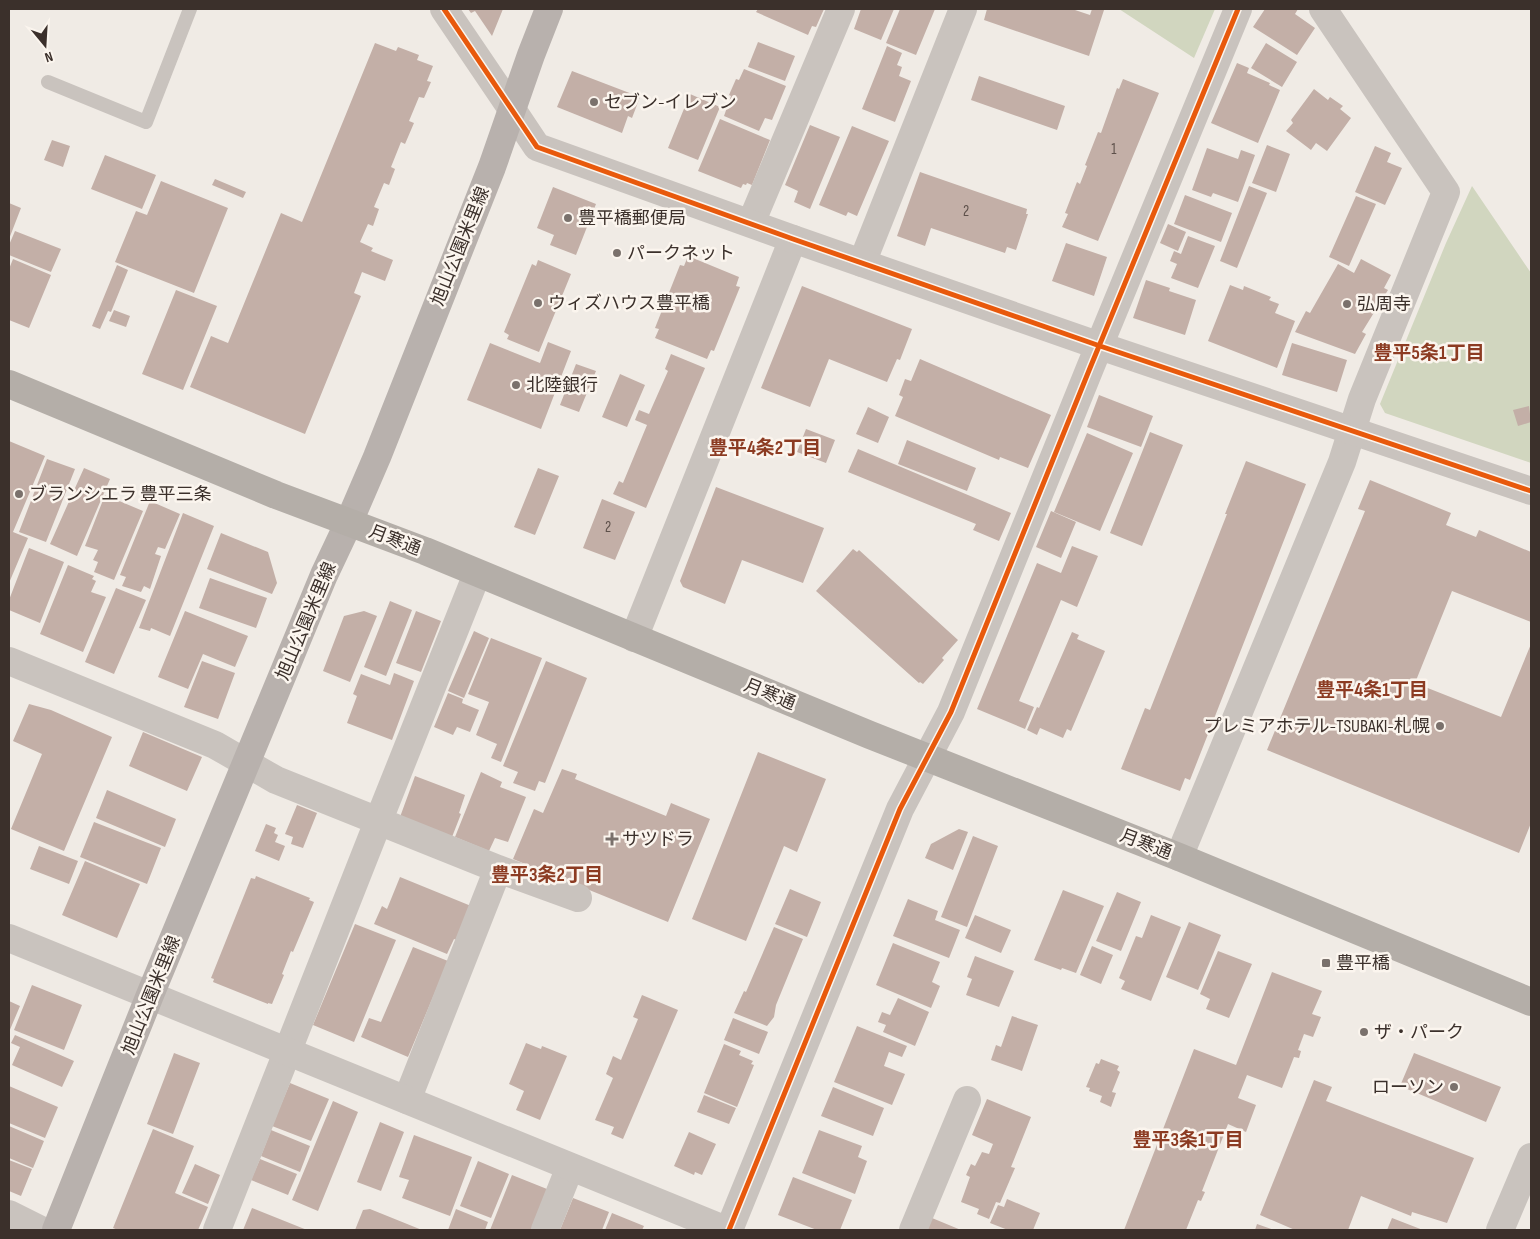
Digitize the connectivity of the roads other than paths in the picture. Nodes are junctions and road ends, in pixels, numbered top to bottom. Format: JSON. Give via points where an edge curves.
{"nodes":[{"id":1,"x":190,"y":9,"type":"edge"},
{"id":2,"x":444,"y":9,"type":"edge"},
{"id":3,"x":549,"y":9,"type":"edge"},
{"id":4,"x":841,"y":9,"type":"edge"},
{"id":5,"x":963,"y":9,"type":"edge"},
{"id":6,"x":1238,"y":9,"type":"edge"},
{"id":7,"x":1323,"y":9,"type":"edge"},
{"id":8,"x":48,"y":82,"type":"dead end"},
{"id":9,"x":511,"y":108,"type":"junction"},
{"id":10,"x":751,"y":223,"type":"junction"},
{"id":11,"x":793,"y":239,"type":"junction"},
{"id":12,"x":862,"y":264,"type":"junction"},
{"id":13,"x":1100,"y":346,"type":"junction"},
{"id":14,"x":9,"y":384,"type":"edge"},
{"id":15,"x":1352,"y":431,"type":"junction"},
{"id":16,"x":1531,"y":491,"type":"edge"},
{"id":17,"x":349,"y":522,"type":"junction"},
{"id":18,"x":477,"y":574,"type":"junction"},
{"id":19,"x":634,"y":638,"type":"junction"},
{"id":20,"x":9,"y":661,"type":"edge"},
{"id":21,"x":928,"y":758,"type":"junction"},
{"id":22,"x":246,"y":764,"type":"junction"},
{"id":23,"x":378,"y":822,"type":"junction"},
{"id":24,"x":1179,"y":856,"type":"junction"},
{"id":25,"x":498,"y":869,"type":"junction"},
{"id":26,"x":578,"y":898,"type":"dead end"},
{"id":27,"x":9,"y":938,"type":"edge"},
{"id":28,"x":150,"y":996,"type":"junction"},
{"id":29,"x":1531,"y":1002,"type":"edge"},
{"id":30,"x":288,"y":1051,"type":"junction"},
{"id":31,"x":407,"y":1100,"type":"junction"},
{"id":32,"x":967,"y":1100,"type":"dead end"},
{"id":33,"x":1531,"y":1157,"type":"edge"},
{"id":34,"x":570,"y":1167,"type":"junction"},
{"id":35,"x":9,"y":1214,"type":"edge"},
{"id":36,"x":41,"y":1230,"type":"edge"},
{"id":37,"x":56,"y":1230,"type":"edge"},
{"id":38,"x":217,"y":1230,"type":"edge"},
{"id":39,"x":545,"y":1230,"type":"edge"},
{"id":40,"x":727,"y":1230,"type":"edge"},
{"id":41,"x":913,"y":1230,"type":"edge"},
{"id":42,"x":1500,"y":1230,"type":"edge"}],
"edges":[{"from":1,"to":8,"type":"lane","via":[[146,122]]},
{"from":2,"to":9,"type":"street"},
{"from":3,"to":9,"type":"main road","name":"旭山公園米里線"},
{"from":4,"to":10,"type":"street"},
{"from":5,"to":12,"type":"street"},
{"from":6,"to":13,"type":"street"},
{"from":7,"to":15,"type":"street","via":[[1446,192]]},
{"from":9,"to":10,"type":"street","via":[[537,147]]},
{"from":9,"to":17,"type":"main road","name":"旭山公園米里線","via":[[490,172]]},
{"from":10,"to":11,"type":"street"},
{"from":11,"to":12,"type":"street"},
{"from":11,"to":19,"type":"street"},
{"from":12,"to":13,"type":"street"},
{"from":13,"to":15,"type":"street"},
{"from":13,"to":21,"type":"street","via":[[951,712]]},
{"from":14,"to":17,"type":"highway","name":"月寒通"},
{"from":15,"to":16,"type":"street"},
{"from":15,"to":24,"type":"street"},
{"from":17,"to":18,"type":"highway","name":"月寒通"},
{"from":17,"to":22,"type":"main road","name":"旭山公園米里線"},
{"from":18,"to":19,"type":"highway","name":"月寒通"},
{"from":18,"to":23,"type":"street"},
{"from":19,"to":21,"type":"highway","name":"月寒通"},
{"from":20,"to":22,"type":"street","via":[[214,745]]},
{"from":21,"to":24,"type":"highway","name":"月寒通"},
{"from":21,"to":40,"type":"street","via":[[900,809]]},
{"from":22,"to":23,"type":"street","via":[[276,780]]},
{"from":22,"to":28,"type":"main road","name":"旭山公園米里線"},
{"from":23,"to":25,"type":"street"},
{"from":23,"to":30,"type":"street"},
{"from":24,"to":29,"type":"highway","name":"月寒通"},
{"from":25,"to":26,"type":"street"},
{"from":25,"to":31,"type":"street"},
{"from":27,"to":28,"type":"street"},
{"from":28,"to":30,"type":"street"},
{"from":28,"to":37,"type":"main road","name":"旭山公園米里線"},
{"from":30,"to":31,"type":"street"},
{"from":30,"to":38,"type":"street"},
{"from":31,"to":34,"type":"street"},
{"from":32,"to":41,"type":"street"},
{"from":33,"to":42,"type":"street"},
{"from":34,"to":39,"type":"street"},
{"from":34,"to":40,"type":"street"},
{"from":35,"to":36,"type":"street"}]}
